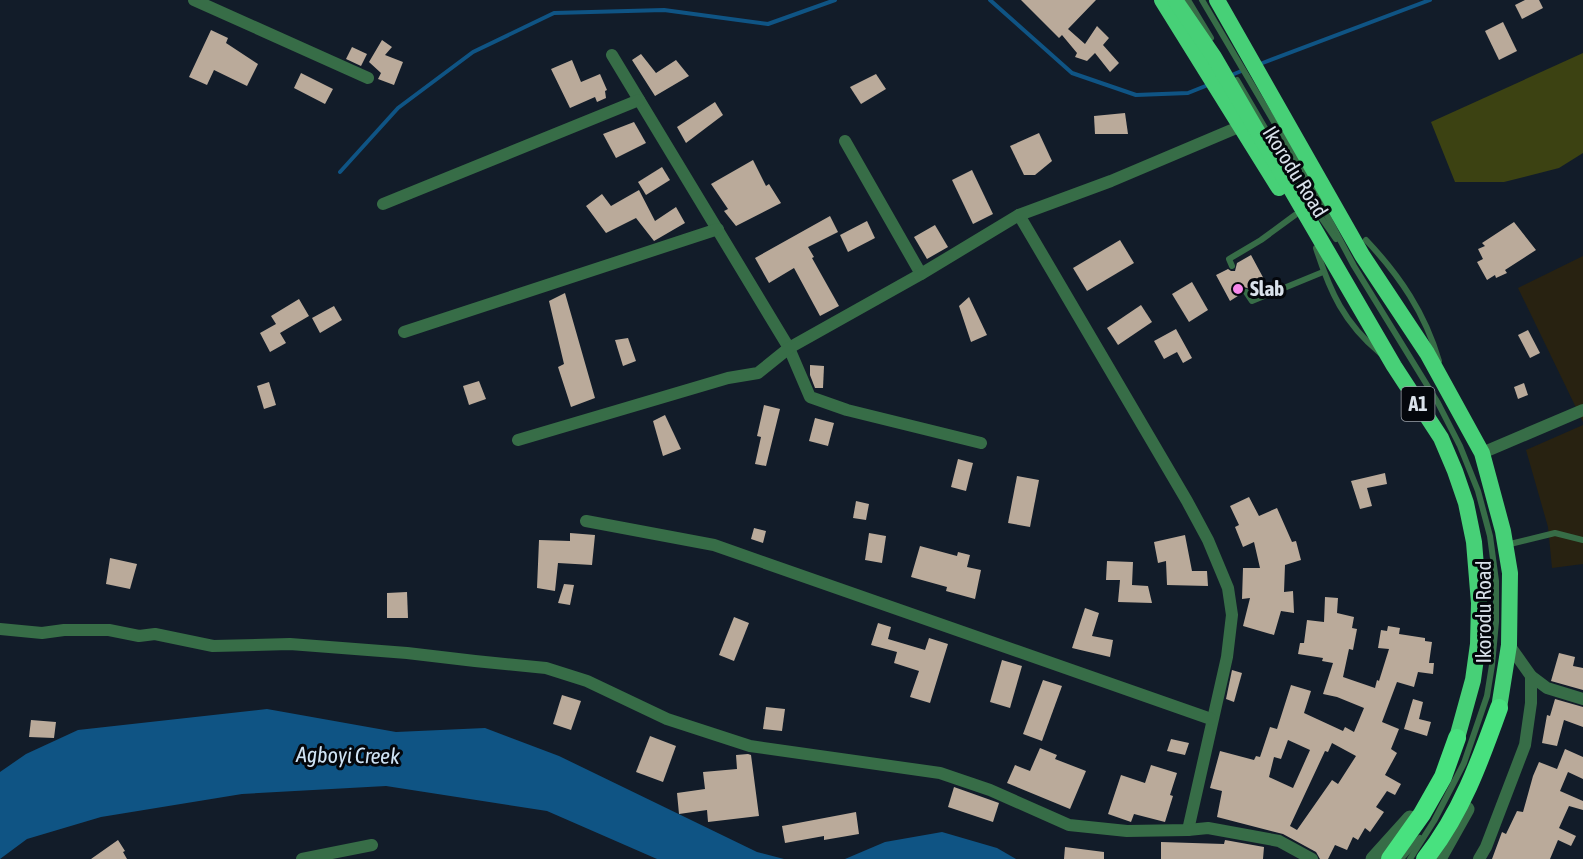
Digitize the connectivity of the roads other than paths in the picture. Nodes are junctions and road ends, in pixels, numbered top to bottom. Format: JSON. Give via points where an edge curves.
{"nodes":[{"id":1,"x":194,"y":0,"type":"edge"},
{"id":2,"x":1162,"y":0,"type":"edge"},
{"id":3,"x":1175,"y":0,"type":"edge"},
{"id":4,"x":1188,"y":0,"type":"edge"},
{"id":5,"x":1202,"y":0,"type":"edge"},
{"id":6,"x":1217,"y":0,"type":"edge"},
{"id":7,"x":1226,"y":0,"type":"edge"},
{"id":8,"x":1240,"y":44,"type":"junction"},
{"id":9,"x":612,"y":55,"type":"dead end"},
{"id":10,"x":1212,"y":58,"type":"junction"},
{"id":11,"x":368,"y":78,"type":"dead end"},
{"id":12,"x":1268,"y":90,"type":"junction"},
{"id":13,"x":639,"y":100,"type":"junction"},
{"id":14,"x":1240,"y":103,"type":"junction"},
{"id":15,"x":1241,"y":126,"type":"junction"},
{"id":16,"x":845,"y":141,"type":"dead end"},
{"id":17,"x":383,"y":204,"type":"dead end"},
{"id":18,"x":1019,"y":215,"type":"junction"},
{"id":19,"x":1295,"y":215,"type":"junction"},
{"id":20,"x":718,"y":230,"type":"junction"},
{"id":21,"x":1366,"y":240,"type":"junction"},
{"id":22,"x":1316,"y":249,"type":"junction"},
{"id":23,"x":1232,"y":266,"type":"dead end"},
{"id":24,"x":1354,"y":266,"type":"junction"},
{"id":25,"x":1323,"y":272,"type":"junction"},
{"id":26,"x":921,"y":274,"type":"junction"},
{"id":27,"x":1246,"y":292,"type":"dead end"},
{"id":28,"x":404,"y":332,"type":"dead end"},
{"id":29,"x":789,"y":348,"type":"junction"},
{"id":30,"x":1427,"y":353,"type":"junction"},
{"id":31,"x":1394,"y":366,"type":"junction"},
{"id":32,"x":1448,"y":390,"type":"junction"},
{"id":33,"x":1583,"y":410,"type":"edge"},
{"id":34,"x":518,"y":440,"type":"dead end"},
{"id":35,"x":981,"y":443,"type":"dead end"},
{"id":36,"x":1482,"y":453,"type":"junction"},
{"id":37,"x":586,"y":521,"type":"dead end"},
{"id":38,"x":1583,"y":540,"type":"edge"},
{"id":39,"x":1505,"y":545,"type":"junction"},
{"id":40,"x":0,"y":629,"type":"edge"},
{"id":41,"x":1509,"y":645,"type":"junction"},
{"id":42,"x":1531,"y":676,"type":"junction"},
{"id":43,"x":1583,"y":699,"type":"edge"},
{"id":44,"x":1499,"y":708,"type":"junction"},
{"id":45,"x":1211,"y":719,"type":"junction"},
{"id":46,"x":1457,"y":738,"type":"junction"},
{"id":47,"x":1434,"y":822,"type":"junction"},
{"id":48,"x":1188,"y":830,"type":"junction"},
{"id":49,"x":372,"y":845,"type":"dead end"},
{"id":50,"x":302,"y":859,"type":"edge"},
{"id":51,"x":1312,"y":859,"type":"edge"},
{"id":52,"x":1373,"y":859,"type":"edge"},
{"id":53,"x":1390,"y":859,"type":"edge"},
{"id":54,"x":1401,"y":859,"type":"edge"},
{"id":55,"x":1410,"y":859,"type":"edge"},
{"id":56,"x":1425,"y":859,"type":"edge"},
{"id":57,"x":1439,"y":859,"type":"edge"},
{"id":58,"x":1479,"y":859,"type":"edge"}],
"edges":[{"from":1,"to":11,"type":"street"},
{"from":2,"to":10,"type":"highway","name":"Ikorodu Road","number":"A1"},
{"from":3,"to":10,"type":"highway","name":"Ikorodu Road","number":"A1"},
{"from":4,"to":10,"type":"lane"},
{"from":5,"to":8,"type":"lane"},
{"from":6,"to":8,"type":"highway","name":"Ikorodu Road","number":"A1"},
{"from":7,"to":8,"type":"highway","name":"Ikorodu Road","number":"A1"},
{"from":8,"to":12,"type":"highway","name":"Ikorodu Road","number":"A1"},
{"from":9,"to":13,"type":"street"},
{"from":10,"to":14,"type":"highway","name":"Ikorodu Road","number":"A1"},
{"from":12,"to":21,"type":"highway","name":"Ikorodu Road","number":"A1"},
{"from":12,"to":24,"type":"lane"},
{"from":12,"to":30,"type":"highway","name":"Ikorodu Road","number":"A1","via":[[1362,255]]},
{"from":13,"to":17,"type":"street"},
{"from":13,"to":20,"type":"street"},
{"from":14,"to":15,"type":"highway","name":"Ikorodu Road","number":"A1"},
{"from":14,"to":24,"type":"lane"},
{"from":14,"to":31,"type":"highway","name":"Ikorodu Road","number":"A1"},
{"from":15,"to":18,"type":"street"},
{"from":15,"to":19,"type":"highway","name":"Ikorodu Road","number":"A1"},
{"from":16,"to":26,"type":"street"},
{"from":18,"to":26,"type":"street"},
{"from":18,"to":45,"type":"street","via":[[1187,501],[1228,588],[1232,615],[1227,657]]},
{"from":19,"to":22,"type":"highway","name":"Ikorodu Road","number":"A1"},
{"from":19,"to":23,"type":"lane","via":[[1229,259]]},
{"from":20,"to":28,"type":"street"},
{"from":20,"to":29,"type":"street"},
{"from":21,"to":30,"type":"highway","name":"Ikorodu Road","number":"A1"},
{"from":21,"to":32,"type":"lane","via":[[1390,265],[1431,333]]},
{"from":22,"to":25,"type":"lane"},
{"from":22,"to":31,"type":"highway","name":"Ikorodu Road","number":"A1"},
{"from":24,"to":47,"type":"lane","via":[[1460,446],[1490,536],[1496,622],[1486,696],[1464,763]]},
{"from":25,"to":27,"type":"lane","via":[[1252,301]]},
{"from":25,"to":31,"type":"lane","via":[[1344,315]]},
{"from":26,"to":29,"type":"street"},
{"from":29,"to":34,"type":"street","via":[[758,373],[728,378]]},
{"from":29,"to":35,"type":"street","via":[[810,397]]},
{"from":30,"to":32,"type":"highway","name":"Ikorodu Road","number":"A1"},
{"from":31,"to":46,"type":"highway","name":"Ikorodu Road","number":"A1","via":[[1441,438],[1466,503],[1474,542],[1478,644]]},
{"from":32,"to":36,"type":"highway","name":"Ikorodu Road","number":"A1"},
{"from":33,"to":36,"type":"street"},
{"from":36,"to":39,"type":"highway","name":"Ikorodu Road","number":"A1"},
{"from":37,"to":45,"type":"street","via":[[714,545]]},
{"from":38,"to":39,"type":"lane","via":[[1556,533]]},
{"from":39,"to":41,"type":"highway","name":"Ikorodu Road","number":"A1","via":[[1510,573]]},
{"from":40,"to":48,"type":"street","via":[[42,633],[109,630],[140,636],[155,634],[213,646],[290,644],[546,668],[587,681],[667,719],[750,746],[940,773],[1069,825],[1127,831]]},
{"from":41,"to":42,"type":"street"},
{"from":41,"to":44,"type":"highway","name":"Ikorodu Road","number":"A1"},
{"from":42,"to":43,"type":"street","via":[[1547,688]]},
{"from":42,"to":58,"type":"street","via":[[1525,745]]},
{"from":44,"to":56,"type":"highway","name":"Ikorodu Road","number":"A1","via":[[1467,791],[1442,838]]},
{"from":44,"to":57,"type":"street","name":"Ikorodu Road","via":[[1489,755],[1474,794]]},
{"from":45,"to":48,"type":"street"},
{"from":46,"to":52,"type":"street","name":"Ikorodu Road","via":[[1412,817]]},
{"from":46,"to":53,"type":"highway","name":"Ikorodu Road","number":"A1","via":[[1443,777]]},
{"from":47,"to":54,"type":"lane"},
{"from":47,"to":55,"type":"lane"},
{"from":48,"to":51,"type":"street","via":[[1208,828],[1279,841]]},
{"from":49,"to":50,"type":"street"}]}
